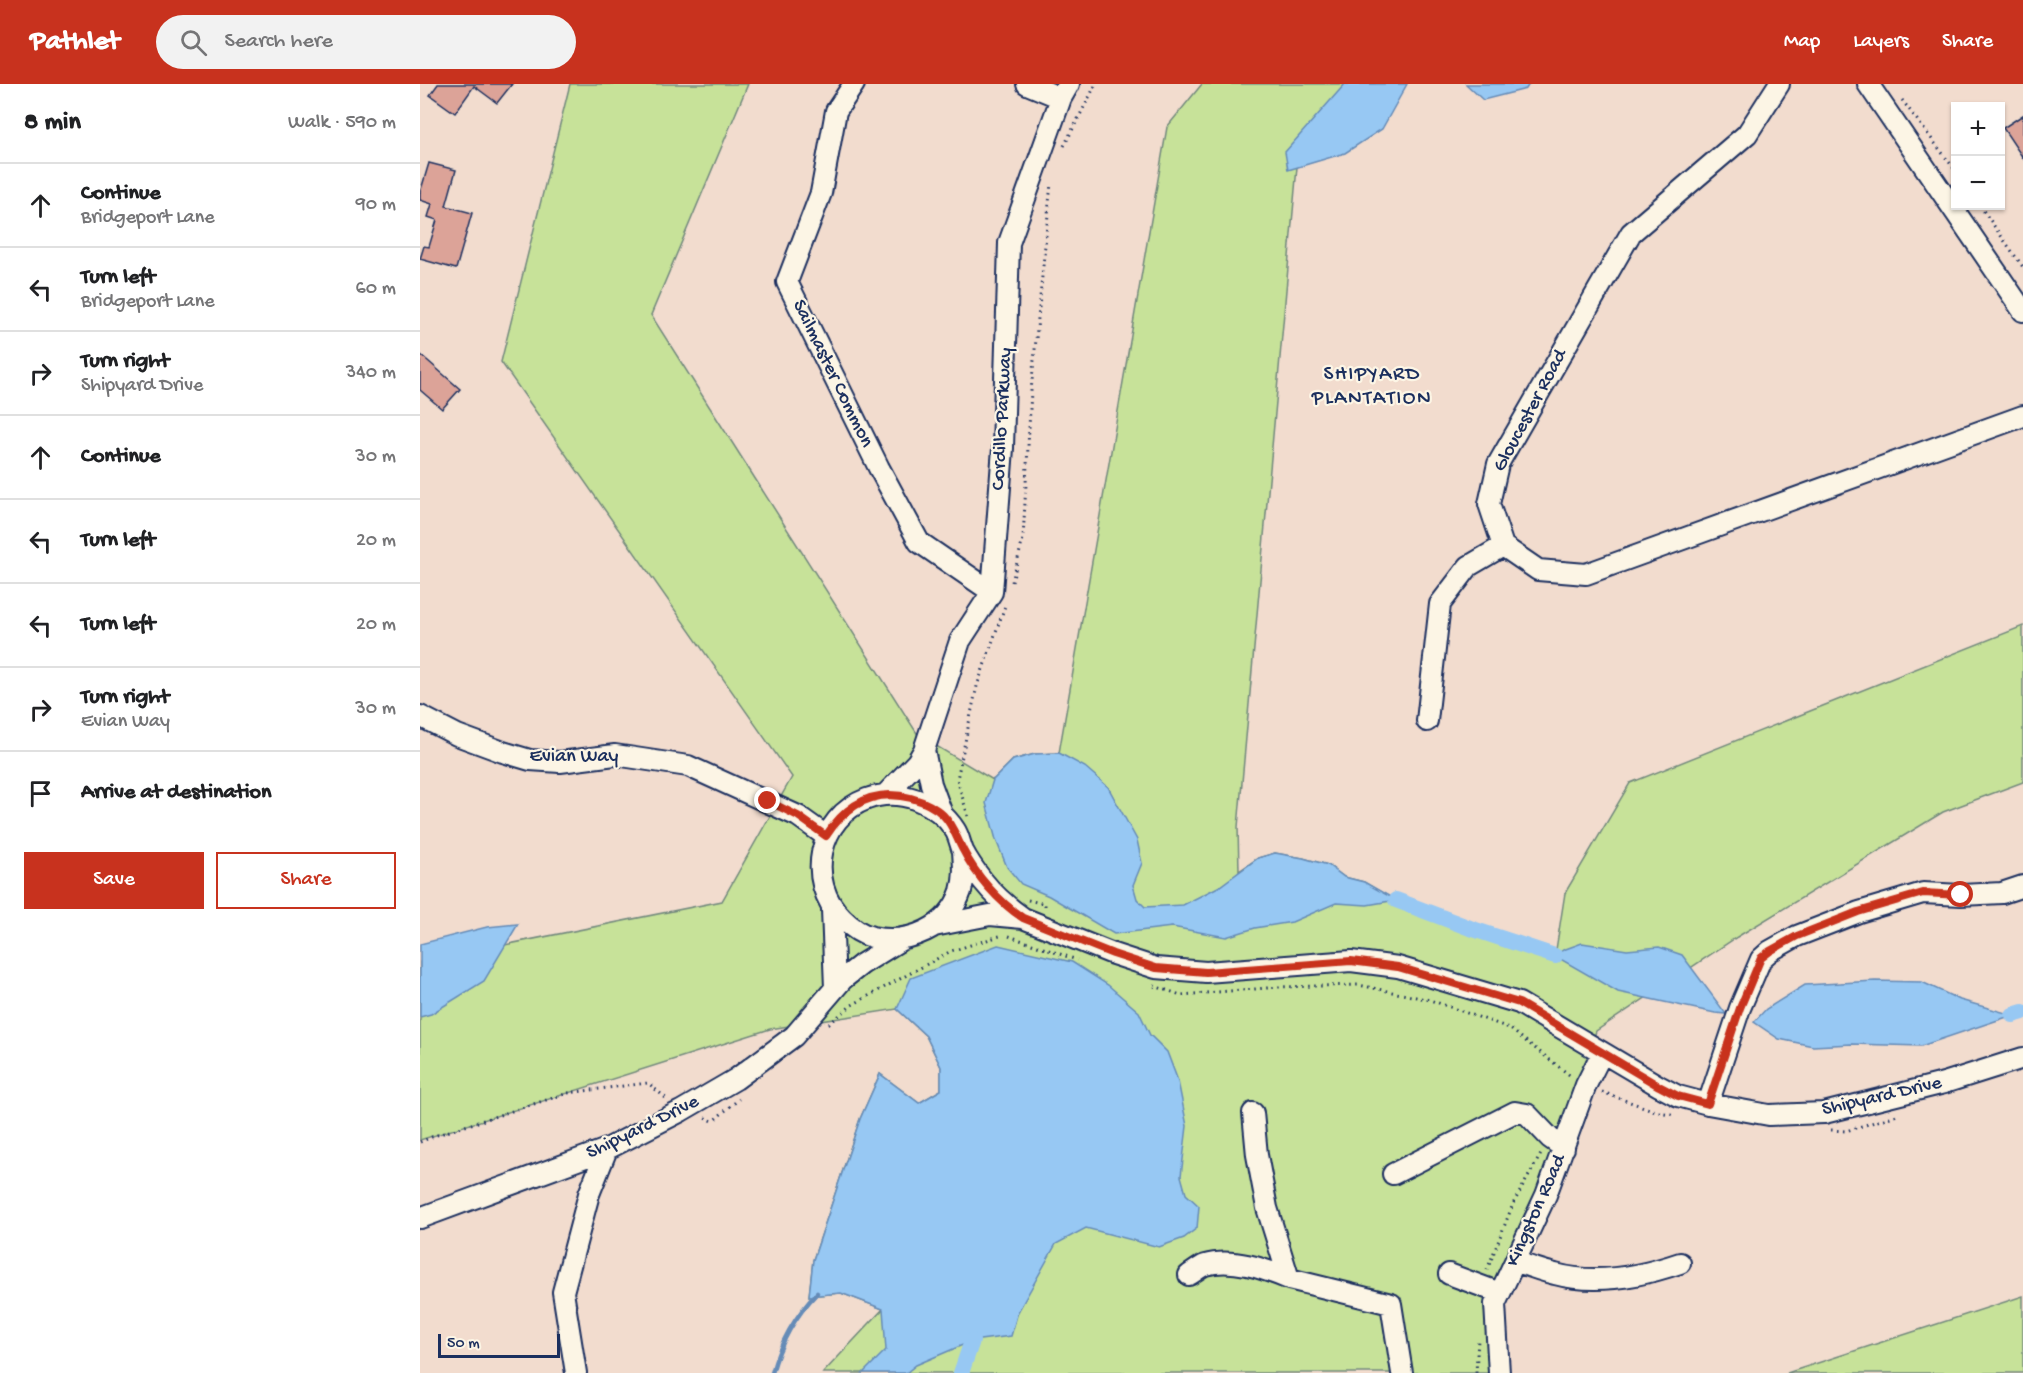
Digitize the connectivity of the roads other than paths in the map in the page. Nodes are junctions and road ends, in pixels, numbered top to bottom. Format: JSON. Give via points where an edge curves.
{"nodes":[{"id":1,"x":854,"y":84,"type":"edge"},
{"id":2,"x":1027,"y":84,"type":"edge"},
{"id":3,"x":1779,"y":84,"type":"edge"},
{"id":4,"x":1868,"y":84,"type":"edge"},
{"id":5,"x":1065,"y":91,"type":"edge"},
{"id":6,"x":2023,"y":311,"type":"edge"},
{"id":7,"x":2023,"y":416,"type":"edge"},
{"id":8,"x":1503,"y":546,"type":"junction"},
{"id":9,"x":999,"y":598,"type":"junction"},
{"id":10,"x":420,"y":716,"type":"edge"},
{"id":11,"x":1427,"y":722,"type":"dead end"},
{"id":12,"x":924,"y":750,"type":"junction"},
{"id":13,"x":885,"y":795,"type":"junction"},
{"id":14,"x":942,"y":814,"type":"junction"},
{"id":15,"x":826,"y":836,"type":"junction"},
{"id":16,"x":963,"y":850,"type":"junction"},
{"id":17,"x":2023,"y":886,"type":"edge"},
{"id":18,"x":1024,"y":908,"type":"junction"},
{"id":19,"x":832,"y":909,"type":"junction"},
{"id":20,"x":933,"y":927,"type":"junction"},
{"id":21,"x":904,"y":938,"type":"junction"},
{"id":22,"x":835,"y":988,"type":"junction"},
{"id":23,"x":1602,"y":1053,"type":"junction"},
{"id":24,"x":2023,"y":1058,"type":"edge"},
{"id":25,"x":1708,"y":1104,"type":"junction"},
{"id":26,"x":1253,"y":1113,"type":"dead end"},
{"id":27,"x":1564,"y":1148,"type":"junction"},
{"id":28,"x":607,"y":1149,"type":"junction"},
{"id":29,"x":1393,"y":1174,"type":"dead end"},
{"id":30,"x":420,"y":1218,"type":"edge"},
{"id":31,"x":1515,"y":1261,"type":"junction"},
{"id":32,"x":1680,"y":1263,"type":"dead end"},
{"id":33,"x":1449,"y":1274,"type":"dead end"},
{"id":34,"x":1189,"y":1275,"type":"dead end"},
{"id":35,"x":1289,"y":1279,"type":"junction"},
{"id":36,"x":1500,"y":1293,"type":"junction"},
{"id":37,"x":576,"y":1373,"type":"edge"},
{"id":38,"x":1402,"y":1373,"type":"edge"},
{"id":39,"x":1498,"y":1373,"type":"edge"}],
"edges":[{"from":1,"to":9,"type":"street","name":"Sailmaster Common","via":[[836,111],[821,193],[787,282],[919,542]]},
{"from":2,"to":5,"type":"street"},
{"from":3,"to":8,"type":"street","name":"Gloucester Road","via":[[1747,134],[1631,233],[1498,464],[1489,504]]},
{"from":4,"to":6,"type":"street"},
{"from":5,"to":9,"type":"street","name":"Cordillo Parkway","via":[[1009,243]]},
{"from":7,"to":8,"type":"street","via":[[1586,574],[1538,570]]},
{"from":8,"to":11,"type":"street","via":[[1469,566],[1440,604]]},
{"from":9,"to":12,"type":"street","name":"Cordillo Parkway","via":[[960,641]]},
{"from":10,"to":15,"type":"street","name":"Evian Way","via":[[457,735],[530,760],[560,762],[615,755],[688,766],[798,816]]},
{"from":12,"to":13,"type":"street","name":"Cordillo Parkway"},
{"from":12,"to":14,"type":"street","name":"Cordillo Parkway"},
{"from":13,"to":14,"type":"street","via":[[925,802]]},
{"from":13,"to":15,"type":"street","via":[[850,808]]},
{"from":14,"to":16,"type":"street"},
{"from":15,"to":19,"type":"street","via":[[820,861],[822,886]]},
{"from":16,"to":18,"type":"street","name":"Shipyard Drive","via":[[983,881],[1011,910]]},
{"from":16,"to":20,"type":"street","via":[[965,872],[960,893]]},
{"from":17,"to":25,"type":"street","via":[[2002,893],[1923,893],[1858,912],[1770,951],[1761,958],[1740,1008]]},
{"from":18,"to":20,"type":"street","name":"Shipyard Drive"},
{"from":18,"to":23,"type":"street","name":"Shipyard Drive","via":[[1044,927],[1156,968],[1206,972],[1351,961],[1398,967],[1519,1003]]},
{"from":19,"to":21,"type":"street","via":[[850,927],[870,936]]},
{"from":19,"to":22,"type":"street"},
{"from":20,"to":21,"type":"street"},
{"from":21,"to":22,"type":"street","name":"Shipyard Drive","via":[[862,964]]},
{"from":22,"to":28,"type":"street","name":"Shipyard Drive","via":[[794,1036],[735,1079]]},
{"from":23,"to":25,"type":"street","name":"Shipyard Drive","via":[[1678,1096]]},
{"from":23,"to":27,"type":"street","name":"Kingston Road"},
{"from":24,"to":25,"type":"street","name":"Shipyard Drive","via":[[1944,1083],[1824,1113],[1769,1115]]},
{"from":26,"to":35,"type":"street","via":[[1266,1208]]},
{"from":27,"to":29,"type":"street","via":[[1527,1114],[1515,1112]]},
{"from":27,"to":31,"type":"street","name":"Kingston Road"},
{"from":28,"to":30,"type":"street","name":"Shipyard Drive"},
{"from":28,"to":37,"type":"street","via":[[589,1194],[563,1292]]},
{"from":31,"to":32,"type":"street","via":[[1576,1278],[1648,1272]]},
{"from":31,"to":36,"type":"street","name":"Kingston Road"},
{"from":33,"to":36,"type":"street"},
{"from":34,"to":35,"type":"street","via":[[1205,1265],[1228,1263]]},
{"from":35,"to":38,"type":"street","via":[[1391,1304]]},
{"from":36,"to":39,"type":"street","name":"Kingston Road","via":[[1495,1304]]}]}
